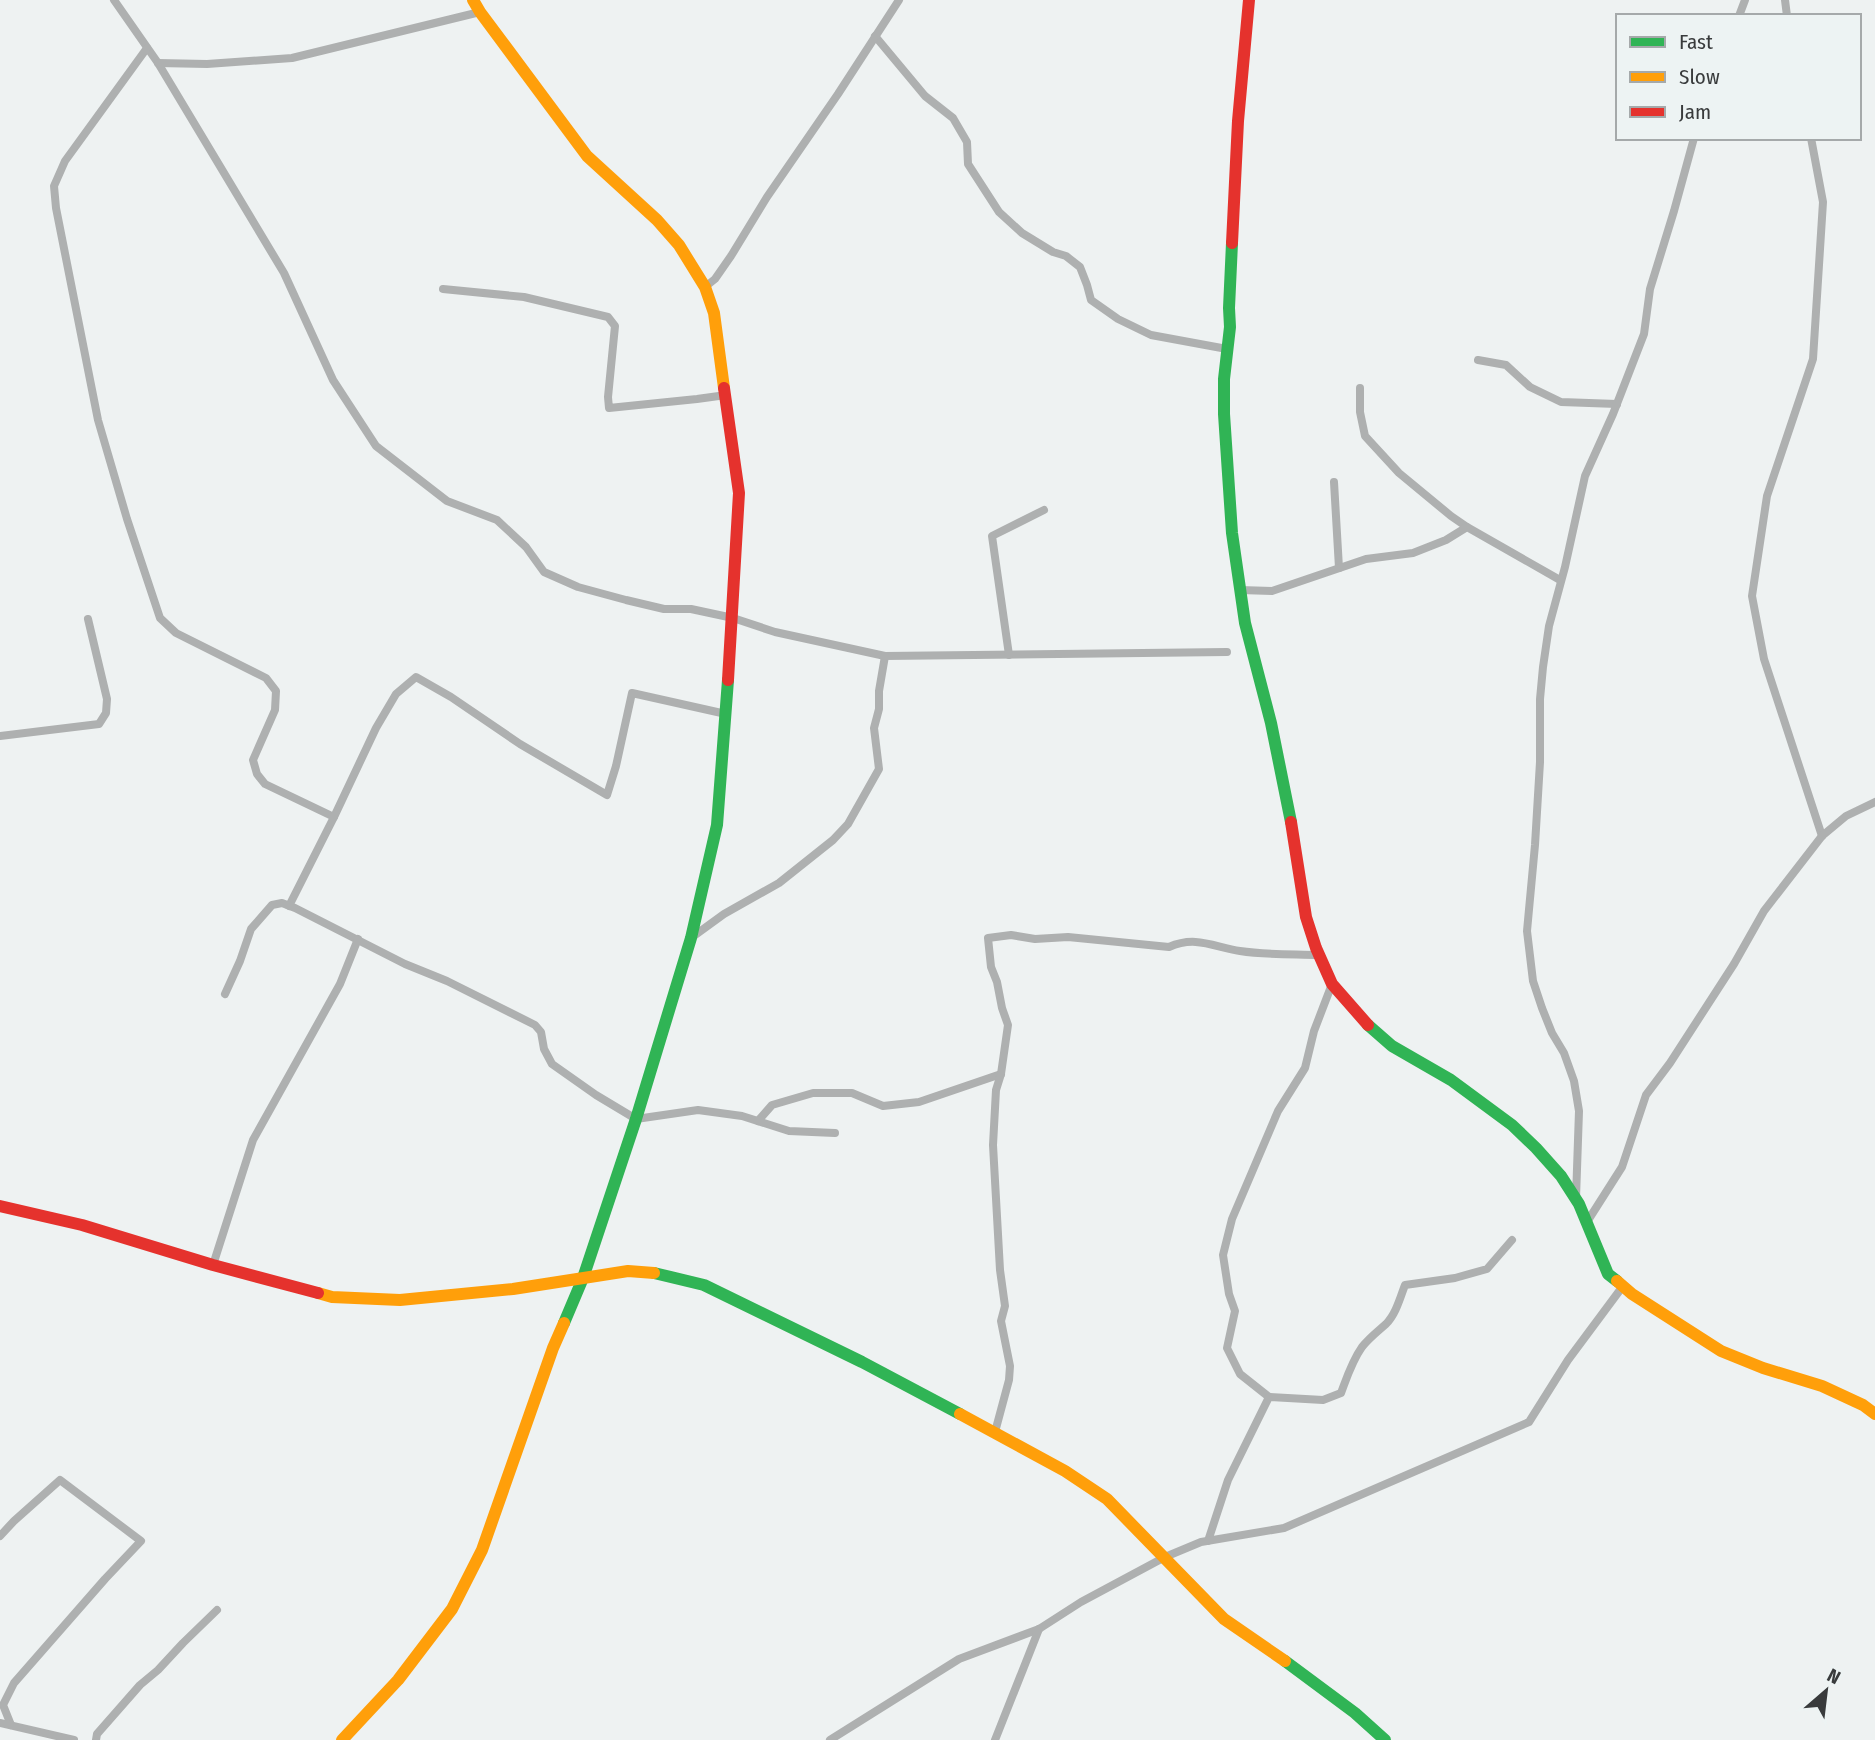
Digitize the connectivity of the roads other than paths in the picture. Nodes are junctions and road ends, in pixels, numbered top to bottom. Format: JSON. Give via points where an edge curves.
{"nodes":[{"id":1,"x":114,"y":0,"type":"edge"},
{"id":2,"x":473,"y":0,"type":"edge"},
{"id":3,"x":899,"y":0,"type":"edge"},
{"id":4,"x":1249,"y":0,"type":"edge"},
{"id":5,"x":480,"y":12,"type":"junction"},
{"id":6,"x":875,"y":36,"type":"junction"},
{"id":7,"x":147,"y":48,"type":"junction"},
{"id":8,"x":158,"y":63,"type":"junction"},
{"id":9,"x":1693,"y":140,"type":"edge"},
{"id":10,"x":1811,"y":140,"type":"edge"},
{"id":11,"x":705,"y":287,"type":"junction"},
{"id":12,"x":443,"y":289,"type":"dead end"},
{"id":13,"x":1227,"y":349,"type":"junction"},
{"id":14,"x":1478,"y":360,"type":"dead end"},
{"id":15,"x":1360,"y":388,"type":"dead end"},
{"id":16,"x":726,"y":395,"type":"junction"},
{"id":17,"x":1617,"y":404,"type":"junction"},
{"id":18,"x":1334,"y":482,"type":"dead end"},
{"id":19,"x":1044,"y":510,"type":"dead end"},
{"id":20,"x":1467,"y":527,"type":"junction"},
{"id":21,"x":1339,"y":568,"type":"junction"},
{"id":22,"x":1560,"y":580,"type":"junction"},
{"id":23,"x":1240,"y":590,"type":"junction"},
{"id":24,"x":733,"y":618,"type":"junction"},
{"id":25,"x":89,"y":619,"type":"dead end"},
{"id":26,"x":1227,"y":652,"type":"dead end"},
{"id":27,"x":1009,"y":655,"type":"junction"},
{"id":28,"x":885,"y":656,"type":"junction"},
{"id":29,"x":726,"y":714,"type":"junction"},
{"id":30,"x":0,"y":736,"type":"edge"},
{"id":31,"x":1875,"y":802,"type":"edge"},
{"id":32,"x":334,"y":817,"type":"junction"},
{"id":33,"x":1822,"y":835,"type":"junction"},
{"id":34,"x":289,"y":906,"type":"junction"},
{"id":35,"x":691,"y":938,"type":"junction"},
{"id":36,"x":358,"y":939,"type":"junction"},
{"id":37,"x":1319,"y":955,"type":"junction"},
{"id":38,"x":1332,"y":984,"type":"junction"},
{"id":39,"x":225,"y":994,"type":"dead end"},
{"id":40,"x":1001,"y":1074,"type":"junction"},
{"id":41,"x":636,"y":1119,"type":"junction"},
{"id":42,"x":758,"y":1121,"type":"junction"},
{"id":43,"x":835,"y":1133,"type":"dead end"},
{"id":44,"x":1576,"y":1198,"type":"junction"},
{"id":45,"x":0,"y":1206,"type":"edge"},
{"id":46,"x":1587,"y":1222,"type":"junction"},
{"id":47,"x":1512,"y":1240,"type":"dead end"},
{"id":48,"x":213,"y":1265,"type":"junction"},
{"id":49,"x":583,"y":1278,"type":"junction"},
{"id":50,"x":1623,"y":1286,"type":"junction"},
{"id":51,"x":1269,"y":1397,"type":"junction"},
{"id":52,"x":1875,"y":1414,"type":"edge"},
{"id":53,"x":995,"y":1432,"type":"junction"},
{"id":54,"x":0,"y":1536,"type":"edge"},
{"id":55,"x":1208,"y":1541,"type":"junction"},
{"id":56,"x":1165,"y":1557,"type":"junction"},
{"id":57,"x":217,"y":1610,"type":"dead end"},
{"id":58,"x":1039,"y":1629,"type":"junction"},
{"id":59,"x":0,"y":1723,"type":"edge"},
{"id":60,"x":11,"y":1725,"type":"junction"},
{"id":61,"x":74,"y":1740,"type":"edge"},
{"id":62,"x":96,"y":1740,"type":"edge"},
{"id":63,"x":342,"y":1740,"type":"edge"},
{"id":64,"x":830,"y":1740,"type":"edge"},
{"id":65,"x":995,"y":1740,"type":"edge"},
{"id":66,"x":1385,"y":1740,"type":"edge"}],
"edges":[{"from":1,"to":7,"type":"street"},
{"from":2,"to":5,"type":"street"},
{"from":3,"to":6,"type":"street"},
{"from":4,"to":13,"type":"street"},
{"from":5,"to":8,"type":"street","via":[[292,58]]},
{"from":5,"to":11,"type":"street","via":[[587,156],[657,220]]},
{"from":6,"to":11,"type":"street","via":[[731,256]]},
{"from":6,"to":13,"type":"street","via":[[925,96],[953,118],[967,142],[968,164],[999,212],[1022,233],[1080,267],[1091,300],[1151,335]]},
{"from":7,"to":8,"type":"street"},
{"from":7,"to":32,"type":"street","via":[[65,161],[54,186],[98,420],[160,618],[176,633],[266,678],[276,691],[275,710],[253,760],[257,774],[265,784]]},
{"from":8,"to":24,"type":"street","via":[[284,273],[334,380],[376,446],[447,501],[497,520],[544,572],[578,587],[639,603]]},
{"from":9,"to":17,"type":"street","via":[[1650,289],[1644,334]]},
{"from":10,"to":33,"type":"street","via":[[1823,201],[1813,359],[1767,496],[1752,596],[1764,659]]},
{"from":11,"to":16,"type":"street","via":[[714,313]]},
{"from":12,"to":16,"type":"street","via":[[524,297],[608,317],[615,326],[609,408]]},
{"from":13,"to":23,"type":"street","via":[[1224,414]]},
{"from":14,"to":17,"type":"street","via":[[1506,365],[1530,387],[1561,402]]},
{"from":15,"to":20,"type":"street","via":[[1365,436],[1399,473]]},
{"from":16,"to":24,"type":"street","via":[[739,493]]},
{"from":17,"to":22,"type":"street","via":[[1585,476]]},
{"from":18,"to":21,"type":"street"},
{"from":19,"to":27,"type":"street","via":[[992,536]]},
{"from":20,"to":21,"type":"street","via":[[1413,553]]},
{"from":20,"to":22,"type":"street"},
{"from":21,"to":23,"type":"street","via":[[1272,591]]},
{"from":22,"to":44,"type":"street","via":[[1542,678],[1527,931],[1533,981],[1574,1081],[1579,1111]]},
{"from":23,"to":37,"type":"street","via":[[1271,723],[1306,917]]},
{"from":24,"to":28,"type":"street"},
{"from":24,"to":29,"type":"street"},
{"from":25,"to":30,"type":"street","via":[[107,699],[99,724]]},
{"from":26,"to":27,"type":"street"},
{"from":27,"to":28,"type":"street"},
{"from":28,"to":35,"type":"street","via":[[874,729],[879,769],[848,824],[779,883]]},
{"from":29,"to":32,"type":"street","via":[[632,693],[607,795],[416,677],[396,694],[376,728]]},
{"from":29,"to":35,"type":"street","via":[[717,825]]},
{"from":31,"to":33,"type":"street"},
{"from":32,"to":34,"type":"street"},
{"from":33,"to":46,"type":"street","via":[[1764,911],[1646,1095],[1622,1167]]},
{"from":34,"to":36,"type":"street"},
{"from":34,"to":39,"type":"street","via":[[272,905],[251,929]]},
{"from":35,"to":41,"type":"street"},
{"from":36,"to":41,"type":"street","via":[[535,1025],[552,1064]]},
{"from":36,"to":48,"type":"street","via":[[340,984],[253,1140]]},
{"from":37,"to":38,"type":"street"},
{"from":37,"to":40,"type":"street","via":[[1240,951],[1198,941],[1169,947],[1068,937],[988,938],[991,967],[1008,1025]]},
{"from":38,"to":44,"type":"street","via":[[1392,1046],[1451,1080],[1512,1125],[1561,1175]]},
{"from":38,"to":51,"type":"street","via":[[1305,1068],[1278,1111],[1232,1219],[1223,1255],[1235,1311],[1227,1348],[1240,1374]]},
{"from":40,"to":42,"type":"street","via":[[919,1102],[883,1106],[852,1094],[813,1093],[772,1105]]},
{"from":40,"to":53,"type":"street","via":[[993,1145],[1005,1306],[1001,1321],[1010,1366]]},
{"from":41,"to":42,"type":"street","via":[[698,1111]]},
{"from":41,"to":49,"type":"street"},
{"from":42,"to":43,"type":"street","via":[[789,1131]]},
{"from":44,"to":46,"type":"street"},
{"from":45,"to":48,"type":"street","via":[[82,1225]]},
{"from":46,"to":50,"type":"street","via":[[1608,1274]]},
{"from":47,"to":51,"type":"street","via":[[1487,1269],[1405,1285],[1386,1324],[1361,1348],[1341,1393],[1323,1400]]},
{"from":48,"to":49,"type":"street","via":[[332,1297],[400,1300]]},
{"from":49,"to":53,"type":"street","via":[[628,1271],[659,1273],[704,1285]]},
{"from":49,"to":63,"type":"street","via":[[553,1348],[482,1550],[452,1609],[398,1680]]},
{"from":50,"to":52,"type":"street","via":[[1721,1351],[1822,1386]]},
{"from":50,"to":55,"type":"street","via":[[1529,1422],[1284,1528]]},
{"from":51,"to":55,"type":"street","via":[[1228,1480]]},
{"from":53,"to":56,"type":"street","via":[[1107,1499]]},
{"from":54,"to":60,"type":"street","via":[[60,1480],[141,1541],[14,1683],[4,1705]]},
{"from":55,"to":56,"type":"street"},
{"from":56,"to":58,"type":"street"},
{"from":56,"to":66,"type":"street","via":[[1224,1619],[1355,1713]]},
{"from":57,"to":62,"type":"street","via":[[140,1685]]},
{"from":58,"to":64,"type":"street","via":[[959,1659]]},
{"from":58,"to":65,"type":"street"},
{"from":59,"to":60,"type":"street"},
{"from":60,"to":61,"type":"street"}]}
